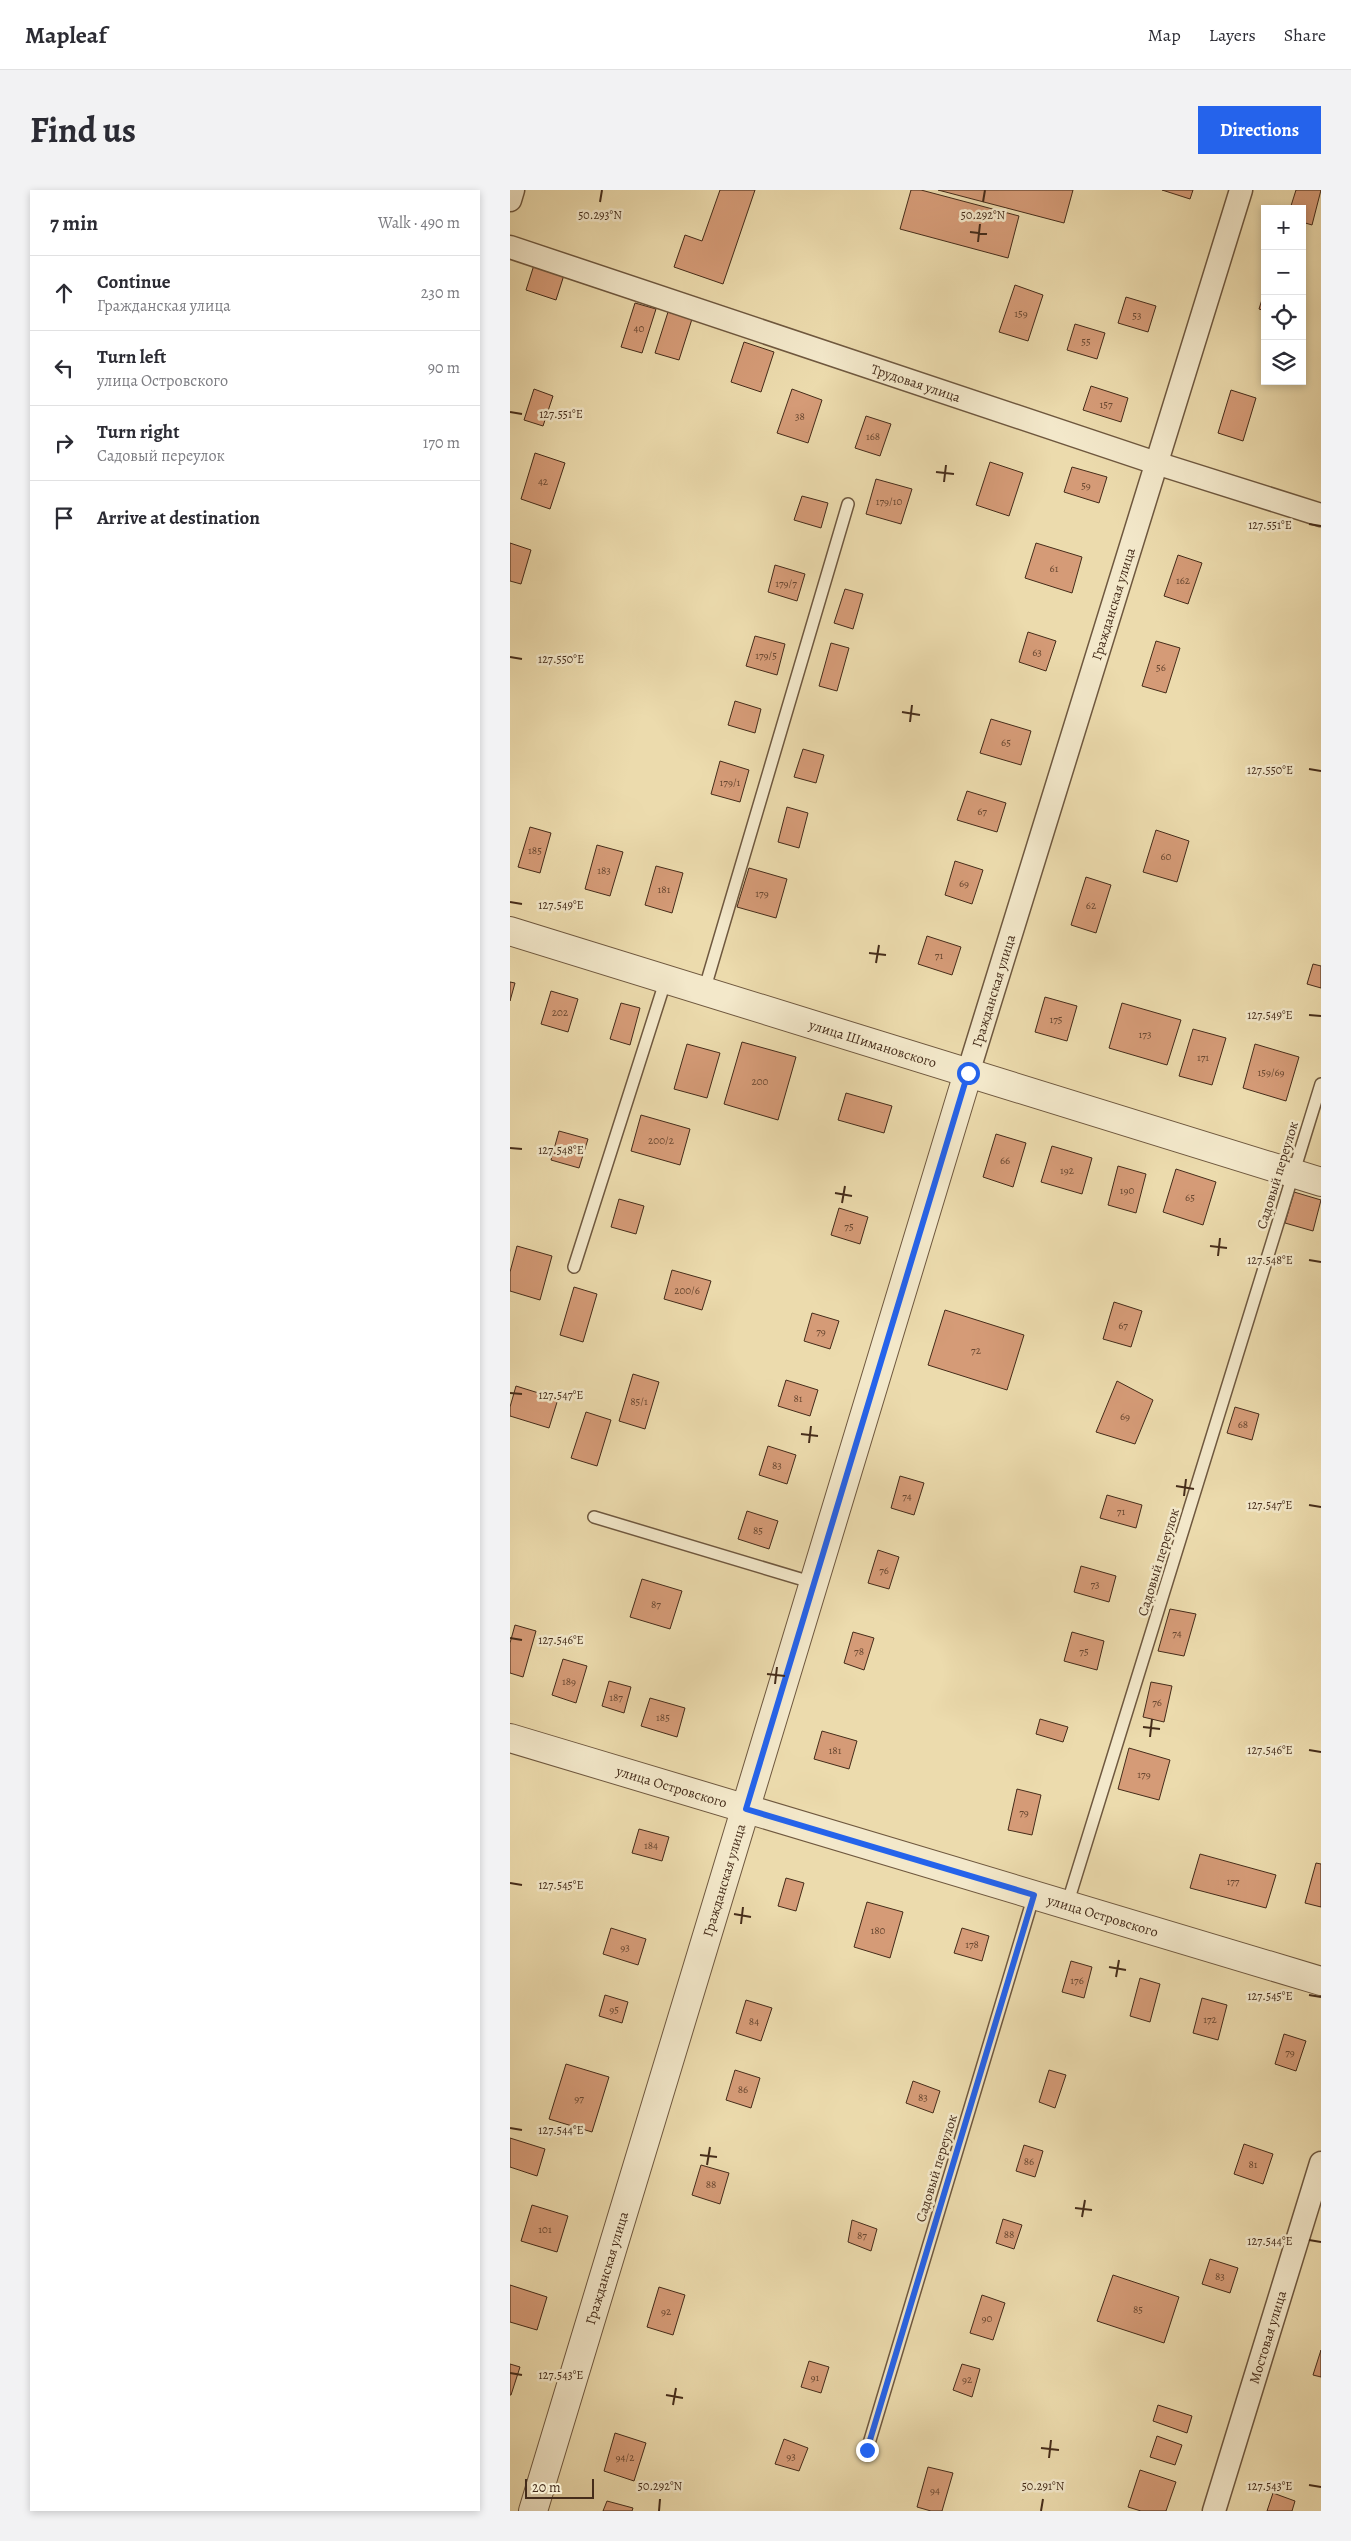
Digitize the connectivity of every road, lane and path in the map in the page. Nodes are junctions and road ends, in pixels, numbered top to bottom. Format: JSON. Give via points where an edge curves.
{"nodes":[{"id":1,"x":513,"y":190,"type":"edge"},
{"id":2,"x":1241,"y":190,"type":"edge"},
{"id":3,"x":510,"y":200,"type":"edge"},
{"id":4,"x":510,"y":247,"type":"edge"},
{"id":5,"x":1156,"y":463,"type":"junction"},
{"id":6,"x":848,"y":504,"type":"dead end"},
{"id":7,"x":1321,"y":515,"type":"edge"},
{"id":8,"x":510,"y":931,"type":"edge"},
{"id":9,"x":666,"y":979,"type":"junction"},
{"id":10,"x":704,"y":992,"type":"junction"},
{"id":11,"x":968,"y":1073,"type":"junction"},
{"id":12,"x":1321,"y":1084,"type":"edge"},
{"id":13,"x":1293,"y":1174,"type":"junction"},
{"id":14,"x":1321,"y":1182,"type":"edge"},
{"id":15,"x":574,"y":1267,"type":"dead end"},
{"id":16,"x":594,"y":1517,"type":"dead end"},
{"id":17,"x":814,"y":1583,"type":"junction"},
{"id":18,"x":510,"y":1738,"type":"edge"},
{"id":19,"x":746,"y":1809,"type":"junction"},
{"id":20,"x":1034,"y":1895,"type":"junction"},
{"id":21,"x":1067,"y":1905,"type":"junction"},
{"id":22,"x":1321,"y":1981,"type":"edge"},
{"id":23,"x":1321,"y":2163,"type":"edge"},
{"id":24,"x":867,"y":2450,"type":"dead end"},
{"id":25,"x":533,"y":2511,"type":"edge"},
{"id":26,"x":1214,"y":2511,"type":"edge"}],
"edges":[{"from":1,"to":3,"type":"street"},
{"from":2,"to":5,"type":"street","name":"Гражданская улица"},
{"from":4,"to":5,"type":"street","name":"Трудовая улица"},
{"from":5,"to":7,"type":"street","name":"Трудовая улица"},
{"from":5,"to":11,"type":"street","name":"Гражданская улица"},
{"from":6,"to":10,"type":"lane"},
{"from":8,"to":9,"type":"street","name":"улица Шимановского"},
{"from":9,"to":10,"type":"street","name":"улица Шимановского"},
{"from":9,"to":15,"type":"lane"},
{"from":10,"to":11,"type":"street","name":"улица Шимановского"},
{"from":11,"to":13,"type":"street","name":"улица Шимановского"},
{"from":11,"to":17,"type":"street","name":"Гражданская улица"},
{"from":12,"to":13,"type":"lane","name":"Садовый переулок"},
{"from":13,"to":14,"type":"street","name":"улица Шимановского"},
{"from":13,"to":21,"type":"lane","name":"Садовый переулок"},
{"from":16,"to":17,"type":"lane"},
{"from":17,"to":19,"type":"street","name":"Гражданская улица"},
{"from":18,"to":19,"type":"street","name":"улица Островского"},
{"from":19,"to":20,"type":"street","name":"улица Островского"},
{"from":19,"to":25,"type":"street","name":"Гражданская улица"},
{"from":20,"to":21,"type":"street","name":"улица Островского"},
{"from":20,"to":24,"type":"lane","name":"Садовый переулок"},
{"from":21,"to":22,"type":"street","name":"улица Островского"},
{"from":23,"to":26,"type":"street","name":"Мостовая улица"}]}
